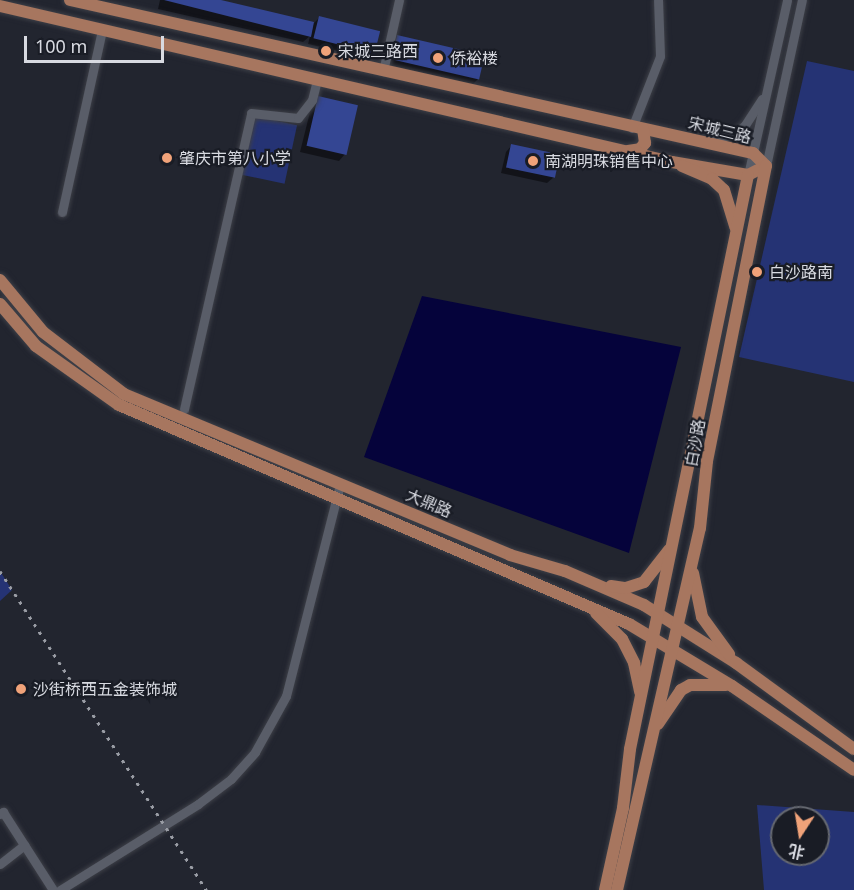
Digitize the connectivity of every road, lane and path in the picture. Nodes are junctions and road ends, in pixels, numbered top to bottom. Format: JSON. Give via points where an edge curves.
{"nodes":[{"id":1,"x":70,"y":0,"type":"edge"},
{"id":2,"x":399,"y":0,"type":"edge"},
{"id":3,"x":658,"y":0,"type":"edge"},
{"id":4,"x":802,"y":0,"type":"edge"},
{"id":5,"x":4,"y":4,"type":"edge"},
{"id":6,"x":115,"y":5,"type":"edge"},
{"id":7,"x":786,"y":5,"type":"edge"},
{"id":8,"x":102,"y":30,"type":"junction"},
{"id":9,"x":383,"y":71,"type":"junction"},
{"id":10,"x":317,"y":80,"type":"junction"},
{"id":11,"x":765,"y":94,"type":"junction"},
{"id":12,"x":637,"y":128,"type":"junction"},
{"id":13,"x":701,"y":142,"type":"junction"},
{"id":14,"x":627,"y":151,"type":"junction"},
{"id":15,"x":753,"y":153,"type":"junction"},
{"id":16,"x":672,"y":162,"type":"junction"},
{"id":17,"x":766,"y":166,"type":"junction"},
{"id":18,"x":748,"y":175,"type":"junction"},
{"id":19,"x":62,"y":212,"type":"dead end"},
{"id":20,"x":736,"y":234,"type":"junction"},
{"id":21,"x":0,"y":280,"type":"edge"},
{"id":22,"x":0,"y":304,"type":"edge"},
{"id":23,"x":184,"y":409,"type":"dead end"},
{"id":24,"x":339,"y":490,"type":"junction"},
{"id":25,"x":671,"y":546,"type":"junction"},
{"id":26,"x":692,"y":566,"type":"junction"},
{"id":27,"x":597,"y":584,"type":"junction"},
{"id":28,"x":591,"y":607,"type":"junction"},
{"id":29,"x":659,"y":613,"type":"junction"},
{"id":30,"x":679,"y":626,"type":"junction"},
{"id":31,"x":653,"y":638,"type":"junction"},
{"id":32,"x":672,"y":650,"type":"junction"},
{"id":33,"x":736,"y":663,"type":"junction"},
{"id":34,"x":732,"y":686,"type":"junction"},
{"id":35,"x":641,"y":700,"type":"junction"},
{"id":36,"x":654,"y":730,"type":"junction"},
{"id":37,"x":854,"y":749,"type":"edge"},
{"id":38,"x":854,"y":770,"type":"edge"},
{"id":39,"x":0,"y":814,"type":"edge"},
{"id":40,"x":24,"y":845,"type":"junction"},
{"id":41,"x":0,"y":864,"type":"edge"},
{"id":42,"x":53,"y":890,"type":"edge"},
{"id":43,"x":60,"y":890,"type":"edge"},
{"id":44,"x":605,"y":890,"type":"edge"},
{"id":45,"x":617,"y":890,"type":"edge"}],
"edges":[{"from":1,"to":6,"type":"main road","name":"宋城三路"},
{"from":2,"to":9,"type":"street"},
{"from":3,"to":12,"type":"street","via":[[660,56]]},
{"from":4,"to":17,"type":"street","name":"白沙路"},
{"from":5,"to":8,"type":"main road"},
{"from":6,"to":9,"type":"main road","name":"宋城三路"},
{"from":7,"to":11,"type":"street","name":"白沙路"},
{"from":8,"to":10,"type":"main road"},
{"from":8,"to":19,"type":"street"},
{"from":9,"to":12,"type":"main road","name":"宋城三路"},
{"from":10,"to":14,"type":"main road"},
{"from":10,"to":23,"type":"street","via":[[312,100],[298,118],[251,113]]},
{"from":11,"to":13,"type":"street","via":[[740,129],[721,139]]},
{"from":11,"to":15,"type":"street","name":"白沙路"},
{"from":12,"to":13,"type":"main road","name":"宋城三路"},
{"from":12,"to":14,"type":"main road","via":[[645,143]]},
{"from":13,"to":15,"type":"main road","name":"宋城三路"},
{"from":14,"to":16,"type":"main road"},
{"from":15,"to":17,"type":"main road","name":"宋城三路"},
{"from":15,"to":18,"type":"street","name":"白沙路"},
{"from":16,"to":18,"type":"main road"},
{"from":16,"to":20,"type":"main road","via":[[712,179],[724,190]]},
{"from":17,"to":18,"type":"main road","name":"宋城三路"},
{"from":17,"to":26,"type":"main road","name":"白沙路","via":[[707,460]]},
{"from":18,"to":20,"type":"main road","name":"白沙路"},
{"from":20,"to":25,"type":"main road","name":"白沙路"},
{"from":21,"to":24,"type":"main road","name":"大鼎路","via":[[43,332],[76,362],[124,394]]},
{"from":22,"to":24,"type":"main road","name":"大鼎路","via":[[36,346],[119,405],[173,431]]},
{"from":24,"to":27,"type":"main road","name":"大鼎路"},
{"from":24,"to":28,"type":"main road","name":"大鼎路"},
{"from":24,"to":43,"type":"street","via":[[286,696],[255,752],[231,779],[198,804]]},
{"from":25,"to":27,"type":"main road","via":[[644,582],[626,588]]},
{"from":25,"to":29,"type":"main road","name":"白沙路"},
{"from":26,"to":30,"type":"main road","name":"白沙路"},
{"from":26,"to":33,"type":"main road","via":[[702,616]]},
{"from":27,"to":29,"type":"main road","name":"大鼎路"},
{"from":28,"to":31,"type":"main road","name":"大鼎路"},
{"from":28,"to":35,"type":"main road","via":[[622,639],[634,663]]},
{"from":29,"to":30,"type":"main road","name":"大鼎路"},
{"from":29,"to":31,"type":"main road","name":"白沙路"},
{"from":30,"to":32,"type":"main road","name":"白沙路"},
{"from":30,"to":33,"type":"main road","name":"大鼎路"},
{"from":31,"to":32,"type":"main road","name":"大鼎路"},
{"from":31,"to":35,"type":"main road","name":"白沙路"},
{"from":32,"to":34,"type":"main road","name":"大鼎路"},
{"from":32,"to":36,"type":"main road","name":"白沙路"},
{"from":33,"to":37,"type":"main road","name":"大鼎路"},
{"from":34,"to":36,"type":"main road","via":[[690,685],[681,690]]},
{"from":34,"to":38,"type":"main road","name":"大鼎路"},
{"from":35,"to":44,"type":"main road","name":"白沙路"},
{"from":36,"to":45,"type":"main road","name":"白沙路"},
{"from":39,"to":40,"type":"street","via":[[3,812]]},
{"from":40,"to":41,"type":"street"},
{"from":40,"to":42,"type":"street"}]}
